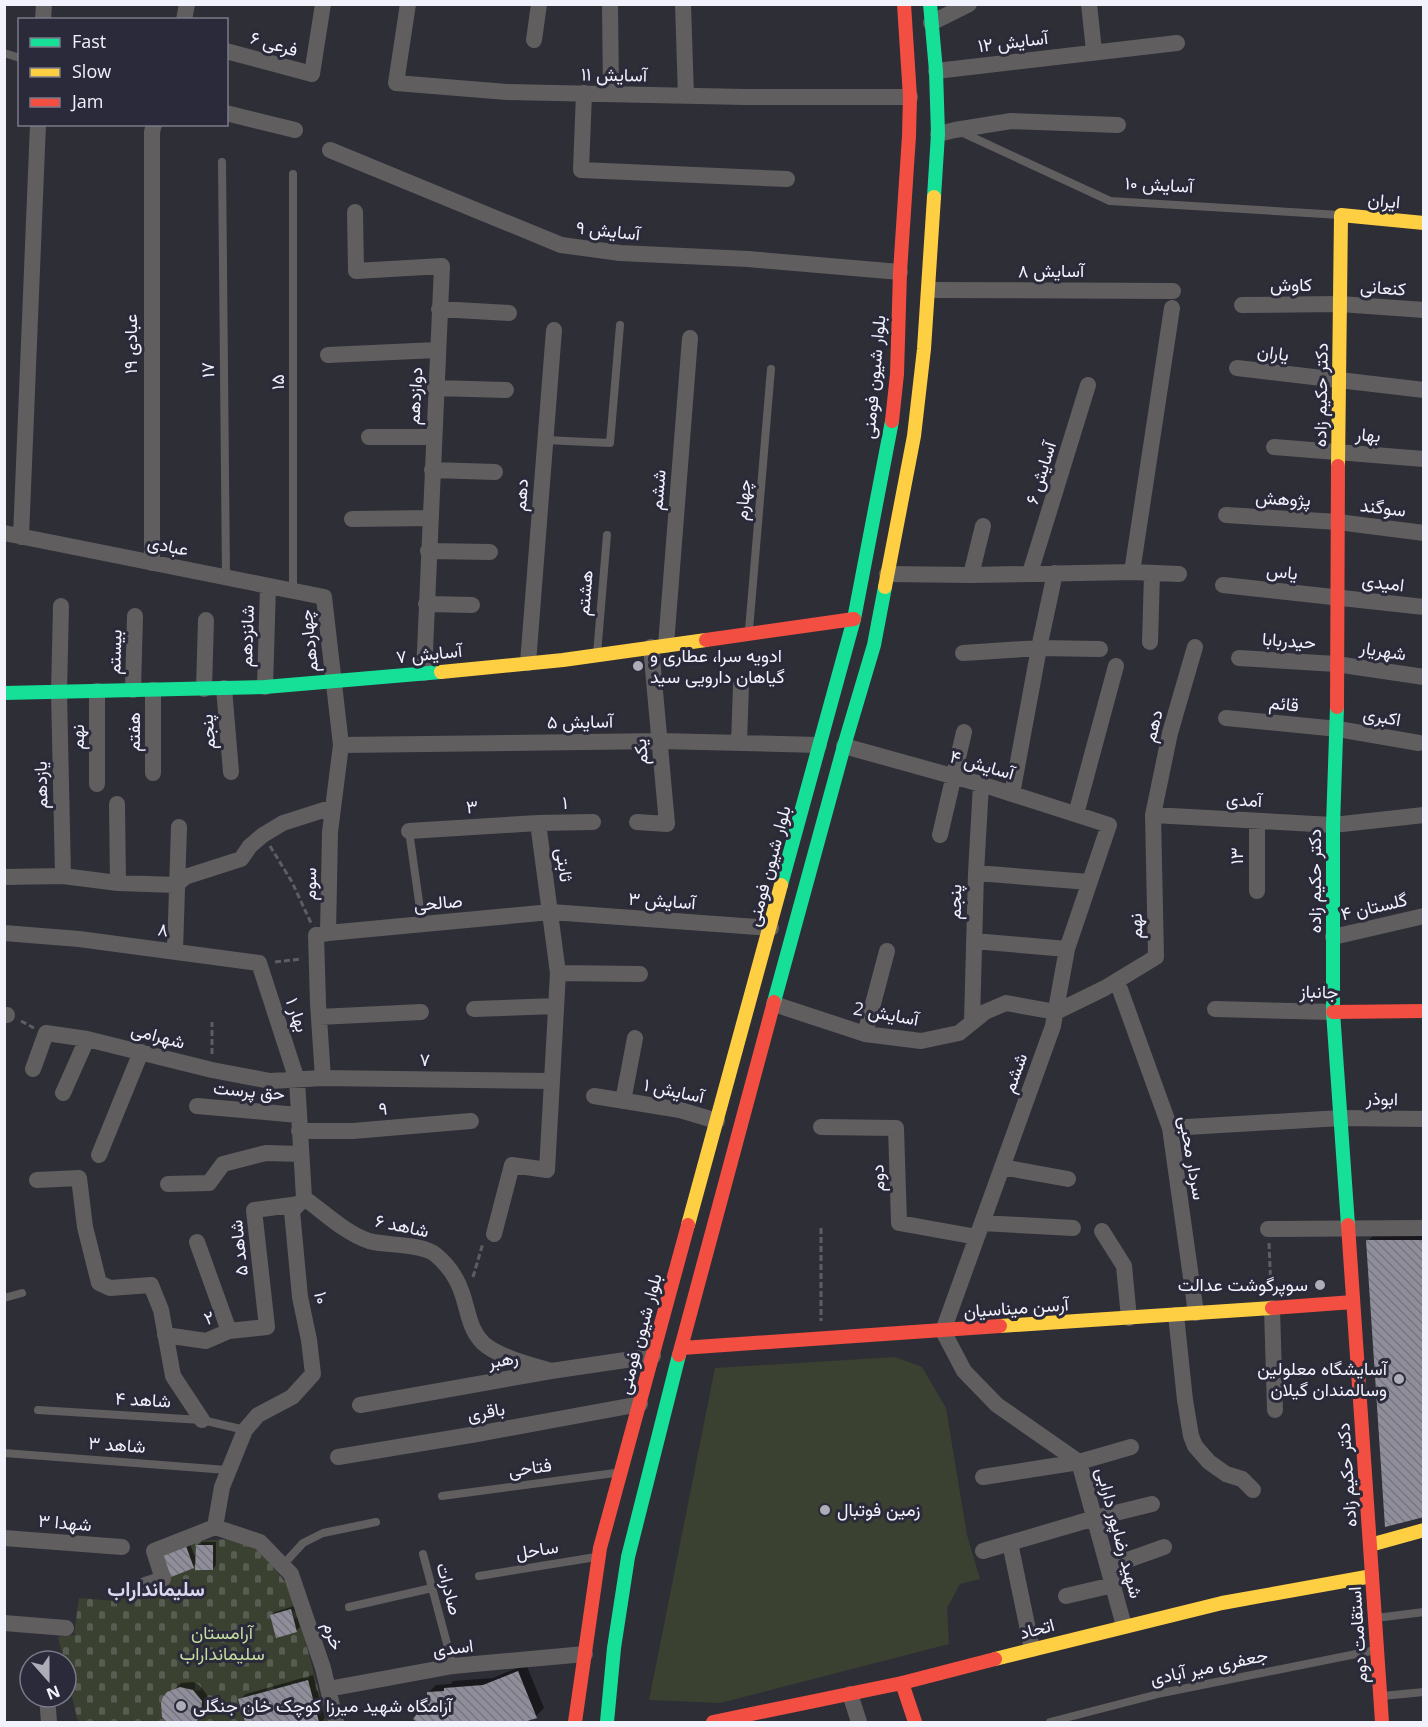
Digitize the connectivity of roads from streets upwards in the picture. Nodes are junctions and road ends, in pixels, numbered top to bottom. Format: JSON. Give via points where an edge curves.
{"nodes":[{"id":1,"x":323,"y":4,"type":"edge"},
{"id":2,"x":408,"y":4,"type":"edge"},
{"id":3,"x":539,"y":4,"type":"edge"},
{"id":4,"x":610,"y":4,"type":"edge"},
{"id":5,"x":683,"y":4,"type":"edge"},
{"id":6,"x":904,"y":4,"type":"edge"},
{"id":7,"x":930,"y":4,"type":"edge"},
{"id":8,"x":969,"y":4,"type":"edge"},
{"id":9,"x":1089,"y":4,"type":"edge"},
{"id":10,"x":931,"y":23,"type":"junction"},
{"id":11,"x":534,"y":40,"type":"dead end"},
{"id":12,"x":1177,"y":43,"type":"dead end"},
{"id":13,"x":1094,"y":51,"type":"junction"},
{"id":14,"x":228,"y":52,"type":"edge"},
{"id":15,"x":936,"y":70,"type":"junction"},
{"id":16,"x":584,"y":93,"type":"junction"},
{"id":17,"x":611,"y":94,"type":"junction"},
{"id":18,"x":686,"y":96,"type":"junction"},
{"id":19,"x":910,"y":97,"type":"junction"},
{"id":20,"x":228,"y":113,"type":"edge"},
{"id":21,"x":1118,"y":125,"type":"dead end"},
{"id":22,"x":38,"y":126,"type":"edge"},
{"id":23,"x":154,"y":126,"type":"edge"},
{"id":24,"x":295,"y":130,"type":"dead end"},
{"id":25,"x":938,"y":134,"type":"junction"},
{"id":26,"x":330,"y":150,"type":"dead end"},
{"id":27,"x":787,"y":179,"type":"dead end"},
{"id":28,"x":355,"y":212,"type":"dead end"},
{"id":29,"x":1341,"y":215,"type":"joint"},
{"id":30,"x":1424,"y":223,"type":"edge"},
{"id":31,"x":900,"y":272,"type":"junction"},
{"id":32,"x":929,"y":290,"type":"junction"},
{"id":33,"x":1340,"y":304,"type":"junction"},
{"id":34,"x":1242,"y":305,"type":"dead end"},
{"id":35,"x":439,"y":309,"type":"junction"},
{"id":36,"x":1424,"y":310,"type":"edge"},
{"id":37,"x":509,"y":313,"type":"dead end"},
{"id":38,"x":554,"y":330,"type":"dead end"},
{"id":39,"x":690,"y":338,"type":"dead end"},
{"id":40,"x":437,"y":350,"type":"junction"},
{"id":41,"x":328,"y":355,"type":"dead end"},
{"id":42,"x":1237,"y":368,"type":"dead end"},
{"id":43,"x":1339,"y":381,"type":"junction"},
{"id":44,"x":1088,"y":385,"type":"dead end"},
{"id":45,"x":435,"y":388,"type":"junction"},
{"id":46,"x":506,"y":390,"type":"dead end"},
{"id":47,"x":1424,"y":390,"type":"edge"},
{"id":48,"x":369,"y":437,"type":"dead end"},
{"id":49,"x":433,"y":438,"type":"junction"},
{"id":50,"x":1274,"y":447,"type":"dead end"},
{"id":51,"x":1339,"y":451,"type":"junction"},
{"id":52,"x":1424,"y":459,"type":"edge"},
{"id":53,"x":432,"y":470,"type":"junction"},
{"id":54,"x":495,"y":472,"type":"dead end"},
{"id":55,"x":880,"y":474,"type":"junction"},
{"id":56,"x":905,"y":480,"type":"junction"},
{"id":57,"x":1226,"y":515,"type":"dead end"},
{"id":58,"x":430,"y":518,"type":"junction"},
{"id":59,"x":352,"y":519,"type":"dead end"},
{"id":60,"x":1338,"y":522,"type":"junction"},
{"id":61,"x":983,"y":526,"type":"dead end"},
{"id":62,"x":1424,"y":532,"type":"edge"},
{"id":63,"x":13,"y":535,"type":"edge"},
{"id":64,"x":428,"y":551,"type":"junction"},
{"id":65,"x":490,"y":552,"type":"dead end"},
{"id":66,"x":153,"y":563,"type":"junction"},
{"id":67,"x":1132,"y":572,"type":"junction"},
{"id":68,"x":1030,"y":573,"type":"junction"},
{"id":69,"x":1055,"y":573,"type":"junction"},
{"id":70,"x":887,"y":574,"type":"junction"},
{"id":71,"x":1152,"y":574,"type":"junction"},
{"id":72,"x":1179,"y":574,"type":"dead end"},
{"id":73,"x":971,"y":575,"type":"junction"},
{"id":74,"x":1223,"y":585,"type":"dead end"},
{"id":75,"x":268,"y":586,"type":"junction"},
{"id":76,"x":324,"y":597,"type":"joint"},
{"id":77,"x":1337,"y":597,"type":"junction"},
{"id":78,"x":426,"y":604,"type":"junction"},
{"id":79,"x":472,"y":605,"type":"dead end"},
{"id":80,"x":61,"y":606,"type":"dead end"},
{"id":81,"x":1424,"y":608,"type":"edge"},
{"id":82,"x":135,"y":616,"type":"dead end"},
{"id":83,"x":854,"y":619,"type":"junction"},
{"id":84,"x":206,"y":620,"type":"dead end"},
{"id":85,"x":1150,"y":642,"type":"dead end"},
{"id":86,"x":658,"y":646,"type":"junction"},
{"id":87,"x":1195,"y":647,"type":"dead end"},
{"id":88,"x":1038,"y":648,"type":"junction"},
{"id":89,"x":1100,"y":649,"type":"dead end"},
{"id":90,"x":963,"y":653,"type":"dead end"},
{"id":91,"x":1239,"y":658,"type":"dead end"},
{"id":92,"x":528,"y":663,"type":"junction"},
{"id":93,"x":1336,"y":664,"type":"junction"},
{"id":94,"x":1116,"y":666,"type":"dead end"},
{"id":95,"x":424,"y":673,"type":"junction"},
{"id":96,"x":1424,"y":677,"type":"edge"},
{"id":97,"x":333,"y":682,"type":"junction"},
{"id":98,"x":741,"y":685,"type":"dead end"},
{"id":99,"x":265,"y":687,"type":"junction"},
{"id":100,"x":224,"y":688,"type":"junction"},
{"id":101,"x":204,"y":689,"type":"junction"},
{"id":102,"x":133,"y":690,"type":"junction"},
{"id":103,"x":153,"y":690,"type":"junction"},
{"id":104,"x":97,"y":691,"type":"junction"},
{"id":105,"x":59,"y":692,"type":"junction"},
{"id":106,"x":4,"y":693,"type":"edge"},
{"id":107,"x":1226,"y":718,"type":"dead end"},
{"id":108,"x":1338,"y":729,"type":"junction"},
{"id":109,"x":964,"y":732,"type":"dead end"},
{"id":110,"x":660,"y":741,"type":"junction"},
{"id":111,"x":739,"y":743,"type":"junction"},
{"id":112,"x":1419,"y":743,"type":"dead end"},
{"id":113,"x":341,"y":745,"type":"junction"},
{"id":114,"x":819,"y":745,"type":"junction"},
{"id":115,"x":844,"y":746,"type":"junction"},
{"id":116,"x":231,"y":772,"type":"dead end"},
{"id":117,"x":153,"y":773,"type":"dead end"},
{"id":118,"x":953,"y":777,"type":"junction"},
{"id":119,"x":97,"y":783,"type":"dead end"},
{"id":120,"x":981,"y":784,"type":"junction"},
{"id":121,"x":1012,"y":794,"type":"junction"},
{"id":122,"x":117,"y":804,"type":"dead end"},
{"id":123,"x":333,"y":807,"type":"junction"},
{"id":124,"x":1076,"y":814,"type":"junction"},
{"id":125,"x":1153,"y":815,"type":"junction"},
{"id":126,"x":1424,"y":815,"type":"edge"},
{"id":127,"x":1257,"y":820,"type":"junction"},
{"id":128,"x":593,"y":822,"type":"dead end"},
{"id":129,"x":637,"y":822,"type":"dead end"},
{"id":130,"x":538,"y":823,"type":"junction"},
{"id":131,"x":1109,"y":825,"type":"joint"},
{"id":132,"x":1333,"y":825,"type":"junction"},
{"id":133,"x":179,"y":827,"type":"dead end"},
{"id":134,"x":409,"y":831,"type":"road end"},
{"id":135,"x":940,"y":835,"type":"dead end"},
{"id":136,"x":976,"y":873,"type":"junction"},
{"id":137,"x":63,"y":876,"type":"junction"},
{"id":138,"x":4,"y":877,"type":"edge"},
{"id":139,"x":1089,"y":882,"type":"junction"},
{"id":140,"x":118,"y":883,"type":"junction"},
{"id":141,"x":176,"y":885,"type":"junction"},
{"id":142,"x":1257,"y":891,"type":"dead end"},
{"id":143,"x":551,"y":912,"type":"junction"},
{"id":144,"x":1424,"y":916,"type":"edge"},
{"id":145,"x":771,"y":928,"type":"junction"},
{"id":146,"x":4,"y":933,"type":"edge"},
{"id":147,"x":322,"y":934,"type":"junction"},
{"id":148,"x":1333,"y":937,"type":"junction"},
{"id":149,"x":974,"y":941,"type":"junction"},
{"id":150,"x":1067,"y":950,"type":"junction"},
{"id":151,"x":176,"y":951,"type":"junction"},
{"id":152,"x":887,"y":951,"type":"dead end"},
{"id":153,"x":259,"y":963,"type":"joint"},
{"id":154,"x":558,"y":973,"type":"junction"},
{"id":155,"x":640,"y":974,"type":"dead end"},
{"id":156,"x":1117,"y":981,"type":"junction"},
{"id":157,"x":774,"y":1004,"type":"junction"},
{"id":158,"x":556,"y":1006,"type":"junction"},
{"id":159,"x":474,"y":1009,"type":"dead end"},
{"id":160,"x":1215,"y":1009,"type":"dead end"},
{"id":161,"x":1424,"y":1011,"type":"edge"},
{"id":162,"x":421,"y":1012,"type":"dead end"},
{"id":163,"x":1056,"y":1012,"type":"junction"},
{"id":164,"x":1333,"y":1012,"type":"junction"},
{"id":165,"x":319,"y":1017,"type":"junction"},
{"id":166,"x":972,"y":1022,"type":"junction"},
{"id":167,"x":865,"y":1034,"type":"junction"},
{"id":168,"x":634,"y":1038,"type":"dead end"},
{"id":169,"x":87,"y":1039,"type":"junction"},
{"id":170,"x":141,"y":1052,"type":"junction"},
{"id":171,"x":33,"y":1070,"type":"dead end"},
{"id":172,"x":323,"y":1078,"type":"junction"},
{"id":173,"x":297,"y":1080,"type":"junction"},
{"id":174,"x":552,"y":1081,"type":"junction"},
{"id":175,"x":63,"y":1093,"type":"dead end"},
{"id":176,"x":594,"y":1096,"type":"dead end"},
{"id":177,"x":623,"y":1101,"type":"junction"},
{"id":178,"x":197,"y":1106,"type":"dead end"},
{"id":179,"x":1341,"y":1118,"type":"junction"},
{"id":180,"x":1424,"y":1119,"type":"edge"},
{"id":181,"x":471,"y":1120,"type":"dead end"},
{"id":182,"x":717,"y":1121,"type":"junction"},
{"id":183,"x":299,"y":1123,"type":"junction"},
{"id":184,"x":821,"y":1127,"type":"dead end"},
{"id":185,"x":1170,"y":1128,"type":"junction"},
{"id":186,"x":301,"y":1154,"type":"junction"},
{"id":187,"x":99,"y":1155,"type":"dead end"},
{"id":188,"x":1002,"y":1167,"type":"junction"},
{"id":189,"x":1068,"y":1179,"type":"dead end"},
{"id":190,"x":37,"y":1180,"type":"dead end"},
{"id":191,"x":168,"y":1184,"type":"dead end"},
{"id":192,"x":301,"y":1201,"type":"junction"},
{"id":193,"x":1348,"y":1227,"type":"junction"},
{"id":194,"x":1073,"y":1228,"type":"dead end"},
{"id":195,"x":1424,"y":1228,"type":"edge"},
{"id":196,"x":1268,"y":1229,"type":"road end"},
{"id":197,"x":979,"y":1230,"type":"junction"},
{"id":198,"x":1102,"y":1231,"type":"dead end"},
{"id":199,"x":494,"y":1234,"type":"road end"},
{"id":200,"x":197,"y":1242,"type":"dead end"},
{"id":201,"x":1353,"y":1302,"type":"junction"},
{"id":202,"x":1272,"y":1308,"type":"junction"},
{"id":203,"x":1196,"y":1313,"type":"junction"},
{"id":204,"x":1176,"y":1315,"type":"junction"},
{"id":205,"x":1128,"y":1318,"type":"junction"},
{"id":206,"x":267,"y":1327,"type":"joint"},
{"id":207,"x":229,"y":1331,"type":"junction"},
{"id":208,"x":943,"y":1331,"type":"junction"},
{"id":209,"x":165,"y":1335,"type":"junction"},
{"id":210,"x":682,"y":1348,"type":"junction"},
{"id":211,"x":653,"y":1356,"type":"junction"},
{"id":212,"x":551,"y":1371,"type":"junction"},
{"id":213,"x":640,"y":1404,"type":"junction"},
{"id":214,"x":360,"y":1405,"type":"dead end"},
{"id":215,"x":1275,"y":1410,"type":"dead end"},
{"id":216,"x":202,"y":1420,"type":"road end"},
{"id":217,"x":1131,"y":1447,"type":"dead end"},
{"id":218,"x":338,"y":1456,"type":"dead end"},
{"id":219,"x":1079,"y":1462,"type":"junction"},
{"id":220,"x":983,"y":1477,"type":"dead end"},
{"id":221,"x":1253,"y":1490,"type":"dead end"},
{"id":222,"x":1152,"y":1504,"type":"dead end"},
{"id":223,"x":1095,"y":1518,"type":"junction"},
{"id":224,"x":215,"y":1527,"type":"junction"},
{"id":225,"x":1424,"y":1530,"type":"edge"},
{"id":226,"x":4,"y":1538,"type":"edge"},
{"id":227,"x":1010,"y":1543,"type":"junction"},
{"id":228,"x":1370,"y":1545,"type":"junction"},
{"id":229,"x":122,"y":1547,"type":"dead end"},
{"id":230,"x":1164,"y":1547,"type":"dead end"},
{"id":231,"x":983,"y":1551,"type":"dead end"},
{"id":232,"x":1108,"y":1567,"type":"junction"},
{"id":233,"x":1372,"y":1576,"type":"junction"},
{"id":234,"x":145,"y":1585,"type":"dead end"},
{"id":235,"x":1113,"y":1585,"type":"junction"},
{"id":236,"x":1066,"y":1596,"type":"dead end"},
{"id":237,"x":4,"y":1623,"type":"edge"},
{"id":238,"x":1124,"y":1626,"type":"junction"},
{"id":239,"x":66,"y":1628,"type":"dead end"},
{"id":240,"x":1032,"y":1649,"type":"junction"},
{"id":241,"x":585,"y":1654,"type":"junction"},
{"id":242,"x":902,"y":1683,"type":"junction"},
{"id":243,"x":328,"y":1689,"type":"junction"},
{"id":244,"x":850,"y":1694,"type":"junction"},
{"id":245,"x":795,"y":1714,"type":"edge"},
{"id":246,"x":336,"y":1722,"type":"edge"},
{"id":247,"x":575,"y":1722,"type":"edge"},
{"id":248,"x":607,"y":1722,"type":"edge"},
{"id":249,"x":713,"y":1722,"type":"edge"},
{"id":250,"x":859,"y":1722,"type":"edge"},
{"id":251,"x":915,"y":1722,"type":"edge"},
{"id":252,"x":1382,"y":1722,"type":"edge"}],
"edges":[{"from":1,"to":14,"type":"street","name":"فرعی ۶","via":[[312,74]]},
{"from":2,"to":16,"type":"street","name":"آسایش ۱۱","via":[[396,83],[507,92]]},
{"from":3,"to":11,"type":"street"},
{"from":4,"to":17,"type":"street"},
{"from":5,"to":18,"type":"street"},
{"from":6,"to":19,"type":"street","name":"بلوار شیون فومنی"},
{"from":7,"to":10,"type":"street"},
{"from":8,"to":10,"type":"street"},
{"from":9,"to":13,"type":"street"},
{"from":10,"to":15,"type":"street"},
{"from":12,"to":13,"type":"street","name":"آسایش ۱۲"},
{"from":13,"to":15,"type":"street","name":"آسایش ۱۲"},
{"from":15,"to":25,"type":"street"},
{"from":16,"to":17,"type":"street","name":"آسایش ۱۱"},
{"from":16,"to":27,"type":"street","via":[[581,170]]},
{"from":17,"to":18,"type":"street","name":"آسایش ۱۱"},
{"from":18,"to":19,"type":"street","name":"آسایش ۱۱"},
{"from":19,"to":31,"type":"street","name":"بلوار شیون فومنی"},
{"from":20,"to":24,"type":"street"},
{"from":21,"to":25,"type":"street","via":[[1011,121]]},
{"from":22,"to":63,"type":"street"},
{"from":23,"to":66,"type":"street","name":"عبادی ۱۹"},
{"from":25,"to":32,"type":"street"},
{"from":26,"to":31,"type":"street","name":"آسایش ۹","via":[[561,245],[620,253]]},
{"from":28,"to":35,"type":"street","name":"دوازدهم","via":[[356,271],[442,266]]},
{"from":29,"to":30,"type":"street","name":"ایران"},
{"from":29,"to":33,"type":"street","name":"دکتر حکیم زاده"},
{"from":31,"to":55,"type":"street","name":"بلوار شیون فومنی","via":[[896,384]]},
{"from":32,"to":56,"type":"street","via":[[922,376]]},
{"from":32,"to":67,"type":"street","name":"آسایش ۸","via":[[1172,299]]},
{"from":33,"to":34,"type":"street","name":"کاوش"},
{"from":33,"to":36,"type":"street","name":"کنعانی"},
{"from":33,"to":43,"type":"street","name":"دکتر حکیم زاده"},
{"from":35,"to":37,"type":"street"},
{"from":35,"to":40,"type":"street","name":"دوازدهم"},
{"from":38,"to":92,"type":"street","name":"دهم"},
{"from":39,"to":86,"type":"street","name":"ششم"},
{"from":40,"to":41,"type":"street"},
{"from":40,"to":45,"type":"street","name":"دوازدهم"},
{"from":42,"to":43,"type":"street","name":"یاران"},
{"from":43,"to":47,"type":"street","name":"یاران"},
{"from":43,"to":51,"type":"street","name":"دکتر حکیم زاده"},
{"from":44,"to":68,"type":"street","name":"آسایش ۶"},
{"from":45,"to":46,"type":"street"},
{"from":45,"to":49,"type":"street","name":"دوازدهم"},
{"from":48,"to":49,"type":"street"},
{"from":49,"to":53,"type":"street","name":"دوازدهم"},
{"from":50,"to":51,"type":"street","name":"بهار"},
{"from":51,"to":52,"type":"street","name":"بهار"},
{"from":51,"to":60,"type":"street","name":"دکتر حکیم زاده"},
{"from":53,"to":54,"type":"street"},
{"from":53,"to":58,"type":"street","name":"دوازدهم"},
{"from":55,"to":56,"type":"street"},
{"from":55,"to":83,"type":"street","name":"بلوار شیون فومنی"},
{"from":56,"to":70,"type":"street"},
{"from":57,"to":60,"type":"street","name":"پژوهش"},
{"from":58,"to":59,"type":"street"},
{"from":58,"to":64,"type":"street","name":"دوازدهم"},
{"from":60,"to":62,"type":"street","name":"سوگند"},
{"from":60,"to":77,"type":"street","name":"دکتر حکیم زاده"},
{"from":61,"to":73,"type":"street"},
{"from":63,"to":66,"type":"street","name":"عبادی"},
{"from":64,"to":65,"type":"street"},
{"from":64,"to":78,"type":"street","name":"دوازدهم"},
{"from":66,"to":75,"type":"street","name":"عبادی"},
{"from":67,"to":69,"type":"street"},
{"from":67,"to":71,"type":"street"},
{"from":68,"to":69,"type":"street"},
{"from":68,"to":73,"type":"street"},
{"from":69,"to":88,"type":"street"},
{"from":70,"to":73,"type":"street"},
{"from":70,"to":115,"type":"street","via":[[874,645]]},
{"from":71,"to":72,"type":"street"},
{"from":71,"to":85,"type":"street"},
{"from":74,"to":77,"type":"street","name":"یاس"},
{"from":75,"to":76,"type":"street","name":"عبادی"},
{"from":75,"to":99,"type":"street","name":"شانزدهم"},
{"from":76,"to":97,"type":"street","name":"چهاردهم"},
{"from":77,"to":81,"type":"street","name":"امیدی"},
{"from":77,"to":93,"type":"street","name":"دکتر حکیم زاده"},
{"from":78,"to":79,"type":"street"},
{"from":78,"to":95,"type":"street","name":"دوازدهم"},
{"from":80,"to":105,"type":"street","name":"یازدهم"},
{"from":82,"to":102,"type":"street","name":"بیستم"},
{"from":83,"to":86,"type":"street","name":"آسایش ۷"},
{"from":83,"to":114,"type":"street","name":"بلوار شیون فومنی"},
{"from":84,"to":101,"type":"street"},
{"from":86,"to":92,"type":"street","name":"آسایش ۷"},
{"from":86,"to":110,"type":"street","name":"یکم"},
{"from":87,"to":125,"type":"street","name":"دهم","via":[[1170,733]]},
{"from":88,"to":89,"type":"street"},
{"from":88,"to":90,"type":"street"},
{"from":88,"to":121,"type":"street"},
{"from":91,"to":93,"type":"street","name":"حیدربابا"},
{"from":92,"to":95,"type":"street","name":"آسایش ۷"},
{"from":93,"to":96,"type":"street","name":"شهریار"},
{"from":93,"to":108,"type":"street","name":"دکتر حکیم زاده"},
{"from":94,"to":124,"type":"street"},
{"from":95,"to":97,"type":"street","name":"آسایش ۷"},
{"from":97,"to":99,"type":"street","name":"آسایش ۷"},
{"from":97,"to":113,"type":"street","name":"سوم"},
{"from":98,"to":111,"type":"street"},
{"from":99,"to":100,"type":"street","name":"آسایش ۷"},
{"from":100,"to":101,"type":"street","name":"آسایش ۷"},
{"from":100,"to":116,"type":"street","name":"پنجم"},
{"from":101,"to":103,"type":"street","name":"آسایش ۷"},
{"from":102,"to":103,"type":"street","name":"آسایش ۷"},
{"from":102,"to":104,"type":"street","name":"آسایش ۷"},
{"from":103,"to":117,"type":"street","name":"هفتم"},
{"from":104,"to":105,"type":"street","name":"آسایش ۷"},
{"from":104,"to":119,"type":"street","name":"نهم"},
{"from":105,"to":106,"type":"street","name":"آسایش ۷"},
{"from":105,"to":137,"type":"street","name":"یازدهم"},
{"from":107,"to":108,"type":"street","name":"قائم"},
{"from":108,"to":112,"type":"street","name":"اکبری"},
{"from":108,"to":132,"type":"street","name":"دکتر حکیم زاده"},
{"from":109,"to":118,"type":"street"},
{"from":110,"to":111,"type":"street","name":"آسایش ۵"},
{"from":110,"to":113,"type":"street","name":"آسایش ۵"},
{"from":110,"to":129,"type":"street","name":"یکم","via":[[667,824]]},
{"from":111,"to":114,"type":"street","name":"آسایش ۵"},
{"from":113,"to":123,"type":"street","name":"سوم"},
{"from":114,"to":145,"type":"street","name":"بلوار شیون فومنی"},
{"from":115,"to":118,"type":"street","name":"آسایش ۴"},
{"from":115,"to":157,"type":"street"},
{"from":118,"to":120,"type":"street","name":"آسایش ۴"},
{"from":118,"to":135,"type":"street"},
{"from":120,"to":121,"type":"street","name":"آسایش ۴"},
{"from":120,"to":136,"type":"street","name":"پنجم"},
{"from":121,"to":124,"type":"street","name":"آسایش ۴"},
{"from":122,"to":140,"type":"street"},
{"from":123,"to":141,"type":"street","via":[[283,824],[263,835],[241,859],[185,878]]},
{"from":123,"to":147,"type":"street","name":"سوم"},
{"from":124,"to":131,"type":"street","name":"آسایش ۴"},
{"from":125,"to":127,"type":"street","name":"آمدی"},
{"from":125,"to":156,"type":"street","name":"نهم","via":[[1156,957]]},
{"from":126,"to":132,"type":"street","name":"آمدی"},
{"from":127,"to":132,"type":"street","name":"آمدی"},
{"from":127,"to":142,"type":"street","name":"۱۳"},
{"from":128,"to":130,"type":"street","name":"۱"},
{"from":130,"to":134,"type":"street","name":"۳"},
{"from":130,"to":143,"type":"street","name":"ثابتی"},
{"from":131,"to":139,"type":"street","name":"ششم"},
{"from":132,"to":148,"type":"street","name":"دکتر حکیم زاده"},
{"from":133,"to":141,"type":"street"},
{"from":136,"to":139,"type":"street"},
{"from":136,"to":149,"type":"street","name":"پنجم"},
{"from":137,"to":138,"type":"street"},
{"from":137,"to":140,"type":"street"},
{"from":139,"to":150,"type":"street","name":"ششم"},
{"from":140,"to":141,"type":"street"},
{"from":141,"to":151,"type":"street"},
{"from":143,"to":145,"type":"street","name":"آسایش ۳"},
{"from":143,"to":147,"type":"street","name":"صالحی"},
{"from":143,"to":154,"type":"street"},
{"from":144,"to":148,"type":"street","name":"گلستان ۴"},
{"from":145,"to":182,"type":"street","name":"بلوار شیون فومنی"},
{"from":146,"to":151,"type":"street","name":"۸"},
{"from":147,"to":165,"type":"street","name":"سوم","via":[[317,957]]},
{"from":148,"to":164,"type":"street","name":"دکتر حکیم زاده"},
{"from":149,"to":150,"type":"street"},
{"from":149,"to":166,"type":"street","name":"پنجم"},
{"from":150,"to":163,"type":"street","name":"ششم"},
{"from":151,"to":153,"type":"street","name":"۸"},
{"from":152,"to":167,"type":"street"},
{"from":153,"to":173,"type":"street","name":"بهار ۱"},
{"from":154,"to":155,"type":"street"},
{"from":154,"to":158,"type":"street"},
{"from":156,"to":163,"type":"street","name":"نهم"},
{"from":156,"to":185,"type":"street","name":"سردار محبی"},
{"from":157,"to":167,"type":"street","name":"آسایش 2"},
{"from":157,"to":210,"type":"street"},
{"from":158,"to":159,"type":"street"},
{"from":158,"to":174,"type":"street"},
{"from":160,"to":164,"type":"street","name":"جانباز"},
{"from":161,"to":164,"type":"street","name":"جانباز"},
{"from":162,"to":165,"type":"street"},
{"from":163,"to":166,"type":"street","name":"آسایش 2","via":[[1006,1003]]},
{"from":163,"to":188,"type":"street","name":"ششم"},
{"from":164,"to":179,"type":"street","name":"دکتر حکیم زاده"},
{"from":165,"to":172,"type":"street","name":"سوم"},
{"from":166,"to":167,"type":"street","name":"آسایش 2","via":[[959,1033],[921,1041]]},
{"from":168,"to":177,"type":"street","name":"آسایش ۱"},
{"from":169,"to":170,"type":"street","name":"شهرامی"},
{"from":169,"to":171,"type":"street","name":"شهرامی","via":[[46,1034]]},
{"from":169,"to":175,"type":"street"},
{"from":170,"to":173,"type":"street","name":"شهرامی","via":[[270,1081]]},
{"from":170,"to":187,"type":"street"},
{"from":172,"to":173,"type":"street","name":"۷"},
{"from":172,"to":174,"type":"street","name":"۷"},
{"from":173,"to":183,"type":"street","name":"۱۰"},
{"from":174,"to":199,"type":"street","via":[[547,1170],[512,1165]]},
{"from":176,"to":177,"type":"street","name":"آسایش ۱"},
{"from":177,"to":182,"type":"street","name":"آسایش ۱","via":[[680,1110]]},
{"from":178,"to":183,"type":"street","name":"حق پرست"},
{"from":179,"to":180,"type":"street","name":"ابوذر"},
{"from":179,"to":185,"type":"street","name":"ابوذر"},
{"from":179,"to":193,"type":"street","name":"دکتر حکیم زاده"},
{"from":181,"to":183,"type":"street","name":"۹","via":[[353,1131]]},
{"from":182,"to":211,"type":"street","name":"بلوار شیون فومنی"},
{"from":183,"to":186,"type":"street","name":"۱۰"},
{"from":184,"to":197,"type":"street","name":"دوم","via":[[896,1128],[899,1223]]},
{"from":185,"to":203,"type":"street","name":"سردار محبی"},
{"from":186,"to":191,"type":"street","via":[[266,1153],[223,1164],[209,1184]]},
{"from":186,"to":192,"type":"street","name":"۱۰"},
{"from":188,"to":189,"type":"street"},
{"from":188,"to":197,"type":"street","name":"ششم"},
{"from":190,"to":209,"type":"street","via":[[79,1178],[85,1227],[99,1283],[110,1288],[151,1285]]},
{"from":192,"to":206,"type":"street","name":"شاهد ۵","via":[[254,1210]]},
{"from":192,"to":212,"type":"street","name":"شاهد ۶","via":[[370,1241],[434,1253],[454,1275],[470,1323],[484,1344],[513,1359]]},
{"from":192,"to":224,"type":"street","name":"۱۰","via":[[292,1211],[300,1297],[313,1374],[292,1397],[258,1415],[245,1430],[227,1470]]},
{"from":193,"to":195,"type":"street"},
{"from":193,"to":196,"type":"street"},
{"from":193,"to":201,"type":"street","name":"دکتر حکیم زاده"},
{"from":194,"to":197,"type":"street"},
{"from":197,"to":208,"type":"street","name":"ششم"},
{"from":198,"to":205,"type":"street","via":[[1124,1266]]},
{"from":200,"to":207,"type":"street"},
{"from":201,"to":202,"type":"street","name":"آرسن میناسیان"},
{"from":201,"to":228,"type":"street","name":"دکتر حکیم زاده"},
{"from":202,"to":203,"type":"street","name":"آرسن میناسیان"},
{"from":202,"to":215,"type":"street"},
{"from":203,"to":204,"type":"street","name":"آرسن میناسیان"},
{"from":204,"to":205,"type":"street","name":"آرسن میناسیان"},
{"from":204,"to":221,"type":"street","via":[[1185,1400],[1195,1446],[1209,1462],[1242,1479]]},
{"from":205,"to":208,"type":"street","name":"آرسن میناسیان"},
{"from":206,"to":207,"type":"street","name":"۲"},
{"from":207,"to":209,"type":"street","name":"۲","via":[[206,1341]]},
{"from":208,"to":210,"type":"street","name":"آرسن میناسیان"},
{"from":208,"to":219,"type":"street","name":"شهید رضاپور دارابی","via":[[964,1371],[997,1405]]},
{"from":209,"to":216,"type":"street","via":[[173,1376]]},
{"from":210,"to":248,"type":"street","via":[[628,1557]]},
{"from":211,"to":212,"type":"street","name":"رهبر"},
{"from":211,"to":213,"type":"street","name":"بلوار شیون فومنی"},
{"from":212,"to":214,"type":"street","name":"رهبر"},
{"from":213,"to":218,"type":"street","name":"باقری"},
{"from":213,"to":241,"type":"street","name":"بلوار شیون فومنی","via":[[599,1556]]},
{"from":217,"to":219,"type":"street"},
{"from":219,"to":220,"type":"street"},
{"from":219,"to":223,"type":"street","name":"شهید رضاپور دارابی"},
{"from":222,"to":223,"type":"street"},
{"from":223,"to":227,"type":"street"},
{"from":223,"to":232,"type":"street","name":"شهید رضاپور دارابی"},
{"from":224,"to":234,"type":"street","via":[[154,1551],[163,1579]]},
{"from":224,"to":243,"type":"street","name":"خرم","via":[[260,1542],[291,1574]]},
{"from":225,"to":228,"type":"street"},
{"from":226,"to":229,"type":"street","name":"شهدا ۳"},
{"from":227,"to":231,"type":"street"},
{"from":227,"to":240,"type":"street"},
{"from":228,"to":233,"type":"street","name":"استقامت دوم"},
{"from":230,"to":232,"type":"street"},
{"from":232,"to":235,"type":"street","name":"شهید رضاپور دارابی"},
{"from":233,"to":238,"type":"street","name":"اتحاد","via":[[1222,1603]]},
{"from":233,"to":252,"type":"street","name":"استقامت دوم"},
{"from":235,"to":236,"type":"street"},
{"from":235,"to":238,"type":"street","name":"شهید رضاپور دارابی"},
{"from":237,"to":239,"type":"street"},
{"from":238,"to":240,"type":"street","name":"اتحاد"},
{"from":240,"to":242,"type":"street","name":"اتحاد"},
{"from":241,"to":243,"type":"street","name":"اسدی","via":[[453,1666]]},
{"from":241,"to":247,"type":"street","name":"بلوار شیون فومنی"},
{"from":242,"to":244,"type":"street","name":"اتحاد"},
{"from":242,"to":251,"type":"street"},
{"from":243,"to":246,"type":"street","name":"خرم"},
{"from":244,"to":245,"type":"street","name":"اتحاد"},
{"from":244,"to":250,"type":"street"},
{"from":245,"to":249,"type":"street","name":"اتحاد"}]}
